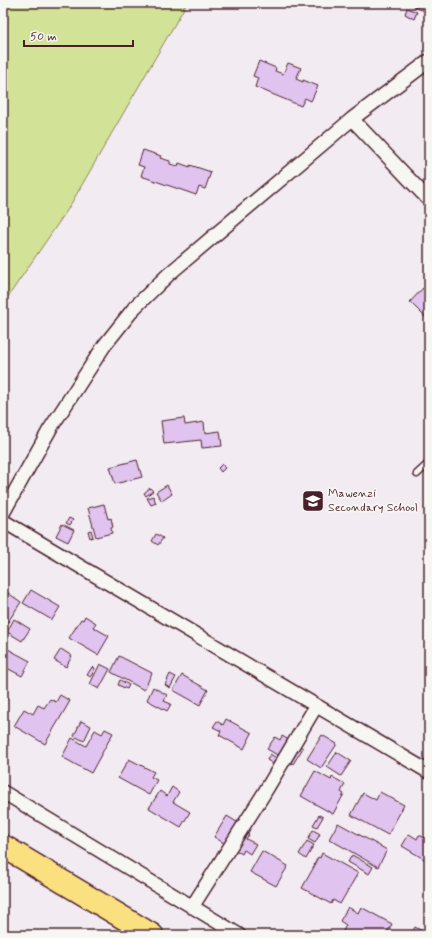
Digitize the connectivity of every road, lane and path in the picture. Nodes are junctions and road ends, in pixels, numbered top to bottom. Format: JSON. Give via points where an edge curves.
{"nodes":[{"id":1,"x":429,"y":61,"type":"edge"},
{"id":2,"x":352,"y":120,"type":"junction"},
{"id":3,"x":429,"y":200,"type":"edge"},
{"id":4,"x":429,"y":463,"type":"edge"},
{"id":5,"x":416,"y":474,"type":"dead end"},
{"id":6,"x":3,"y":513,"type":"edge"},
{"id":7,"x":3,"y":521,"type":"edge"},
{"id":8,"x":316,"y":706,"type":"junction"},
{"id":9,"x":429,"y":772,"type":"edge"},
{"id":10,"x":3,"y":792,"type":"edge"},
{"id":11,"x":3,"y":846,"type":"edge"},
{"id":12,"x":192,"y":907,"type":"junction"},
{"id":13,"x":152,"y":935,"type":"edge"},
{"id":14,"x":239,"y":935,"type":"edge"}],
"edges":[{"from":1,"to":2,"type":"street"},
{"from":2,"to":3,"type":"street"},
{"from":2,"to":6,"type":"street","via":[[169,274],[135,307],[104,346],[50,429]]},
{"from":4,"to":5,"type":"lane"},
{"from":7,"to":8,"type":"street"},
{"from":8,"to":9,"type":"street"},
{"from":8,"to":12,"type":"street","via":[[264,795]]},
{"from":10,"to":12,"type":"street"},
{"from":11,"to":13,"type":"highway"},
{"from":12,"to":14,"type":"street"}]}
